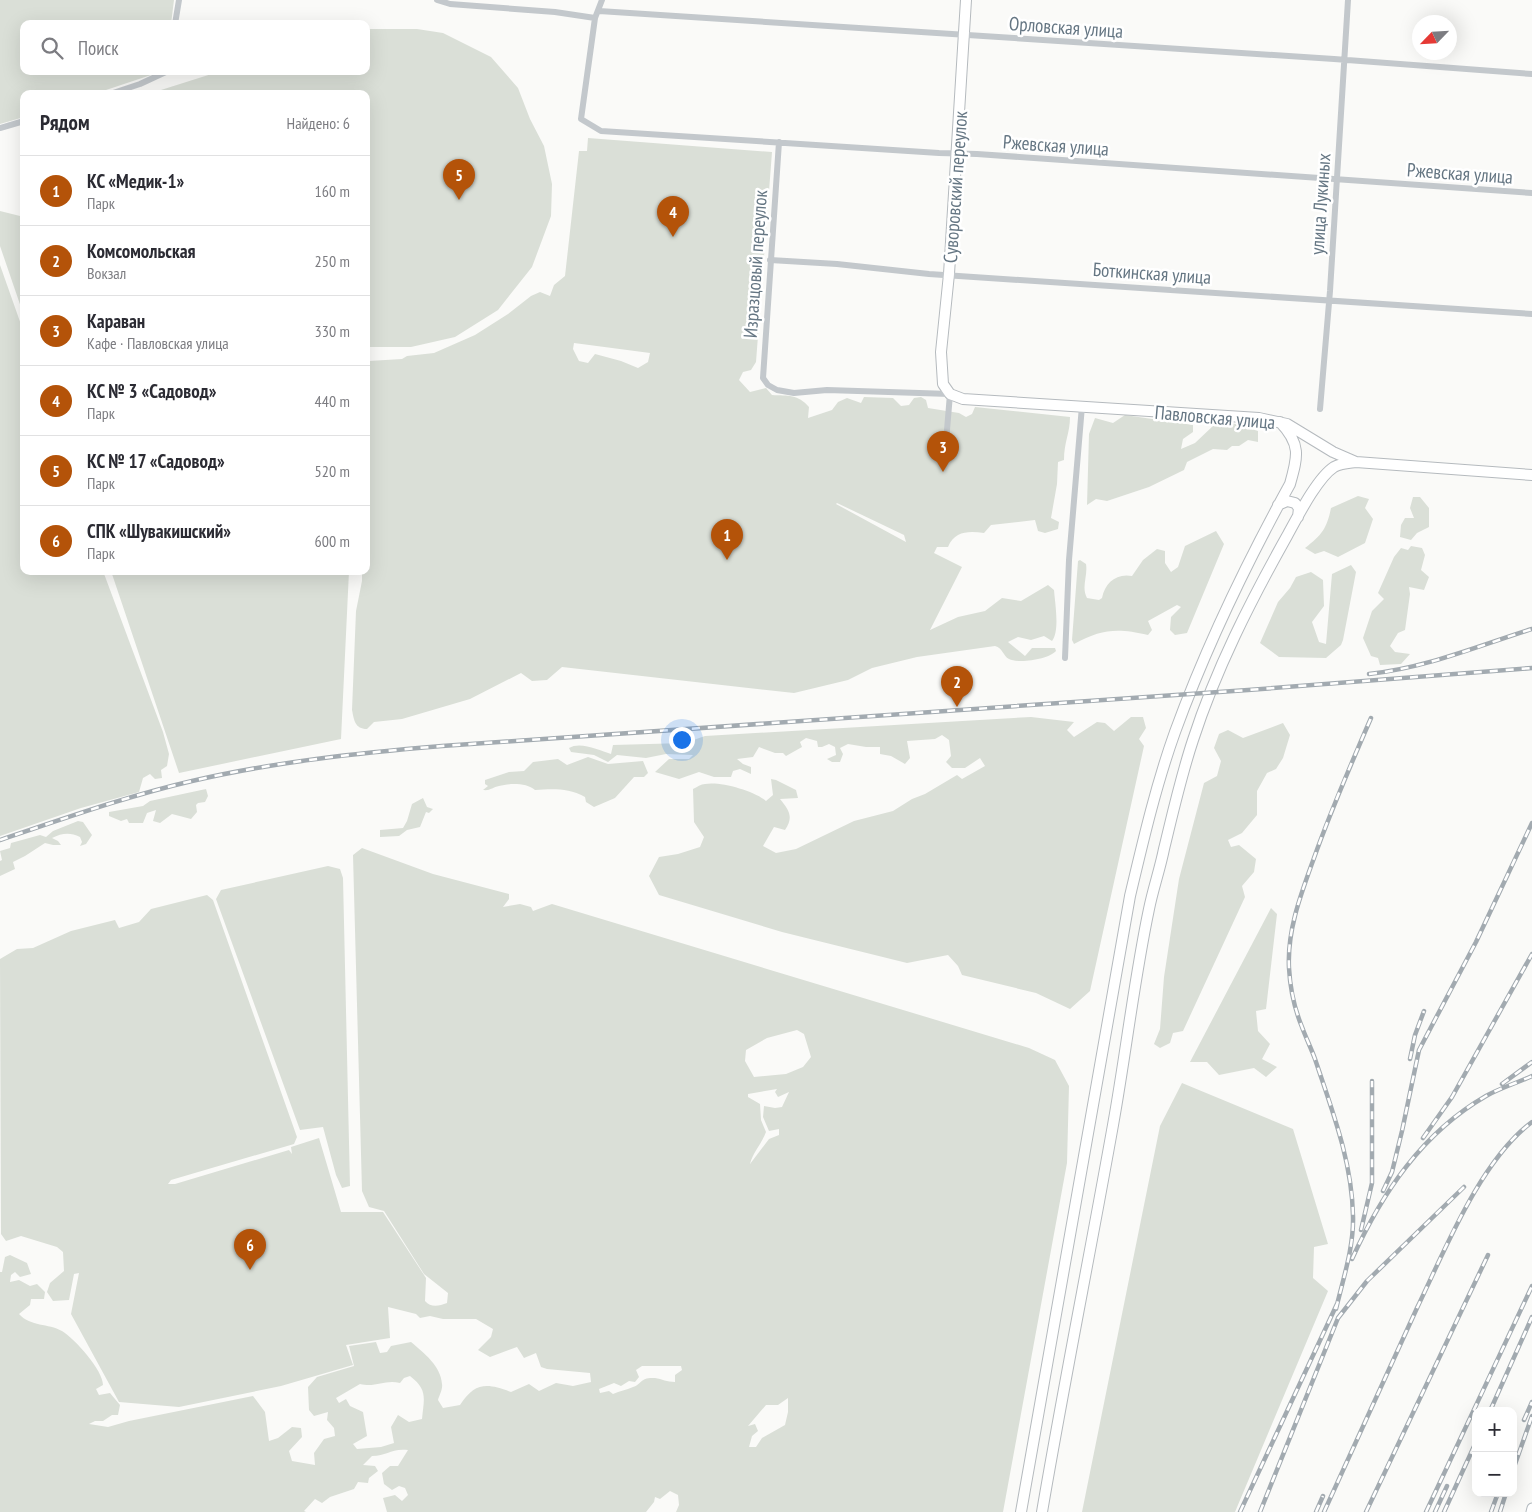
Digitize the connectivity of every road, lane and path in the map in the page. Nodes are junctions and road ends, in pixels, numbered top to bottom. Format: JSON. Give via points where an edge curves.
{"nodes":[{"id":1,"x":179,"y":0,"type":"edge"},
{"id":2,"x":437,"y":0,"type":"edge"},
{"id":3,"x":602,"y":0,"type":"edge"},
{"id":4,"x":966,"y":0,"type":"edge"},
{"id":5,"x":1348,"y":0,"type":"edge"},
{"id":6,"x":599,"y":11,"type":"junction"},
{"id":7,"x":595,"y":18,"type":"junction"},
{"id":8,"x":176,"y":20,"type":"edge"},
{"id":9,"x":964,"y":36,"type":"junction"},
{"id":10,"x":1344,"y":60,"type":"junction"},
{"id":11,"x":1532,"y":74,"type":"edge"},
{"id":12,"x":159,"y":75,"type":"edge"},
{"id":13,"x":122,"y":90,"type":"edge"},
{"id":14,"x":20,"y":122,"type":"edge"},
{"id":15,"x":0,"y":128,"type":"edge"},
{"id":16,"x":779,"y":142,"type":"junction"},
{"id":17,"x":958,"y":153,"type":"junction"},
{"id":18,"x":1336,"y":180,"type":"junction"},
{"id":19,"x":1532,"y":193,"type":"edge"},
{"id":20,"x":770,"y":260,"type":"junction"},
{"id":21,"x":950,"y":274,"type":"junction"},
{"id":22,"x":1329,"y":300,"type":"junction"},
{"id":23,"x":1532,"y":314,"type":"edge"},
{"id":24,"x":768,"y":385,"type":"joint"},
{"id":25,"x":950,"y":394,"type":"junction"},
{"id":26,"x":1082,"y":406,"type":"junction"},
{"id":27,"x":1320,"y":409,"type":"dead end"},
{"id":28,"x":1280,"y":422,"type":"junction"},
{"id":29,"x":946,"y":442,"type":"dead end"},
{"id":30,"x":1356,"y":462,"type":"junction"},
{"id":31,"x":1532,"y":475,"type":"edge"},
{"id":32,"x":1278,"y":505,"type":"junction"},
{"id":33,"x":1298,"y":517,"type":"junction"},
{"id":34,"x":1065,"y":658,"type":"dead end"},
{"id":35,"x":1532,"y":1508,"type":"edge"},
{"id":36,"x":1021,"y":1512,"type":"edge"},
{"id":37,"x":1042,"y":1512,"type":"edge"},
{"id":38,"x":1531,"y":1512,"type":"edge"}],
"edges":[{"from":1,"to":8,"type":"street"},
{"from":2,"to":7,"type":"street","via":[[450,4]]},
{"from":3,"to":6,"type":"street"},
{"from":4,"to":9,"type":"main road","name":"Суворовский переулок"},
{"from":5,"to":10,"type":"street","name":"улица Лукиных"},
{"from":6,"to":7,"type":"street"},
{"from":6,"to":9,"type":"street","name":"Орловская улица"},
{"from":7,"to":16,"type":"street","name":"Ржевская улица","via":[[581,119],[601,131]]},
{"from":9,"to":10,"type":"street","name":"Орловская улица"},
{"from":9,"to":17,"type":"main road","name":"Суворовский переулок"},
{"from":10,"to":11,"type":"street","name":"Орловская улица"},
{"from":10,"to":18,"type":"street","name":"улица Лукиных"},
{"from":12,"to":13,"type":"street"},
{"from":14,"to":15,"type":"street"},
{"from":16,"to":17,"type":"street","name":"Ржевская улица"},
{"from":16,"to":20,"type":"street","name":"Изразцовый переулок"},
{"from":17,"to":18,"type":"street","name":"Ржевская улица"},
{"from":17,"to":21,"type":"main road","name":"Суворовский переулок"},
{"from":18,"to":19,"type":"street","name":"Ржевская улица"},
{"from":18,"to":22,"type":"street","name":"улица Лукиных"},
{"from":20,"to":21,"type":"street","name":"Боткинская улица"},
{"from":20,"to":24,"type":"street","name":"Изразцовый переулок","via":[[762,370]]},
{"from":21,"to":22,"type":"street","name":"Боткинская улица"},
{"from":21,"to":25,"type":"main road","name":"Суворовский переулок","via":[[941,352],[943,384]]},
{"from":22,"to":23,"type":"street","name":"Боткинская улица"},
{"from":22,"to":27,"type":"street","name":"улица Лукиных"},
{"from":24,"to":25,"type":"street","name":"Павловская улица","via":[[794,393],[827,390]]},
{"from":25,"to":26,"type":"main road","name":"Павловская улица","via":[[963,399]]},
{"from":25,"to":29,"type":"street"},
{"from":26,"to":28,"type":"main road","name":"Павловская улица"},
{"from":26,"to":34,"type":"street","via":[[1069,560]]},
{"from":28,"to":30,"type":"main road","name":"Павловская улица"},
{"from":28,"to":32,"type":"main road","via":[[1296,444],[1297,455],[1290,484]]},
{"from":30,"to":31,"type":"main road","name":"Павловская улица"},
{"from":30,"to":33,"type":"main road","via":[[1334,467]]},
{"from":32,"to":33,"type":"main road","via":[[1295,502],[1299,508]]},
{"from":32,"to":36,"type":"main road","via":[[1208,647],[1175,733],[1146,831],[1130,896]]},
{"from":33,"to":37,"type":"main road","via":[[1223,660],[1200,718],[1176,797],[1149,909],[1098,1211]]},
{"from":35,"to":38,"type":"main road"}]}
